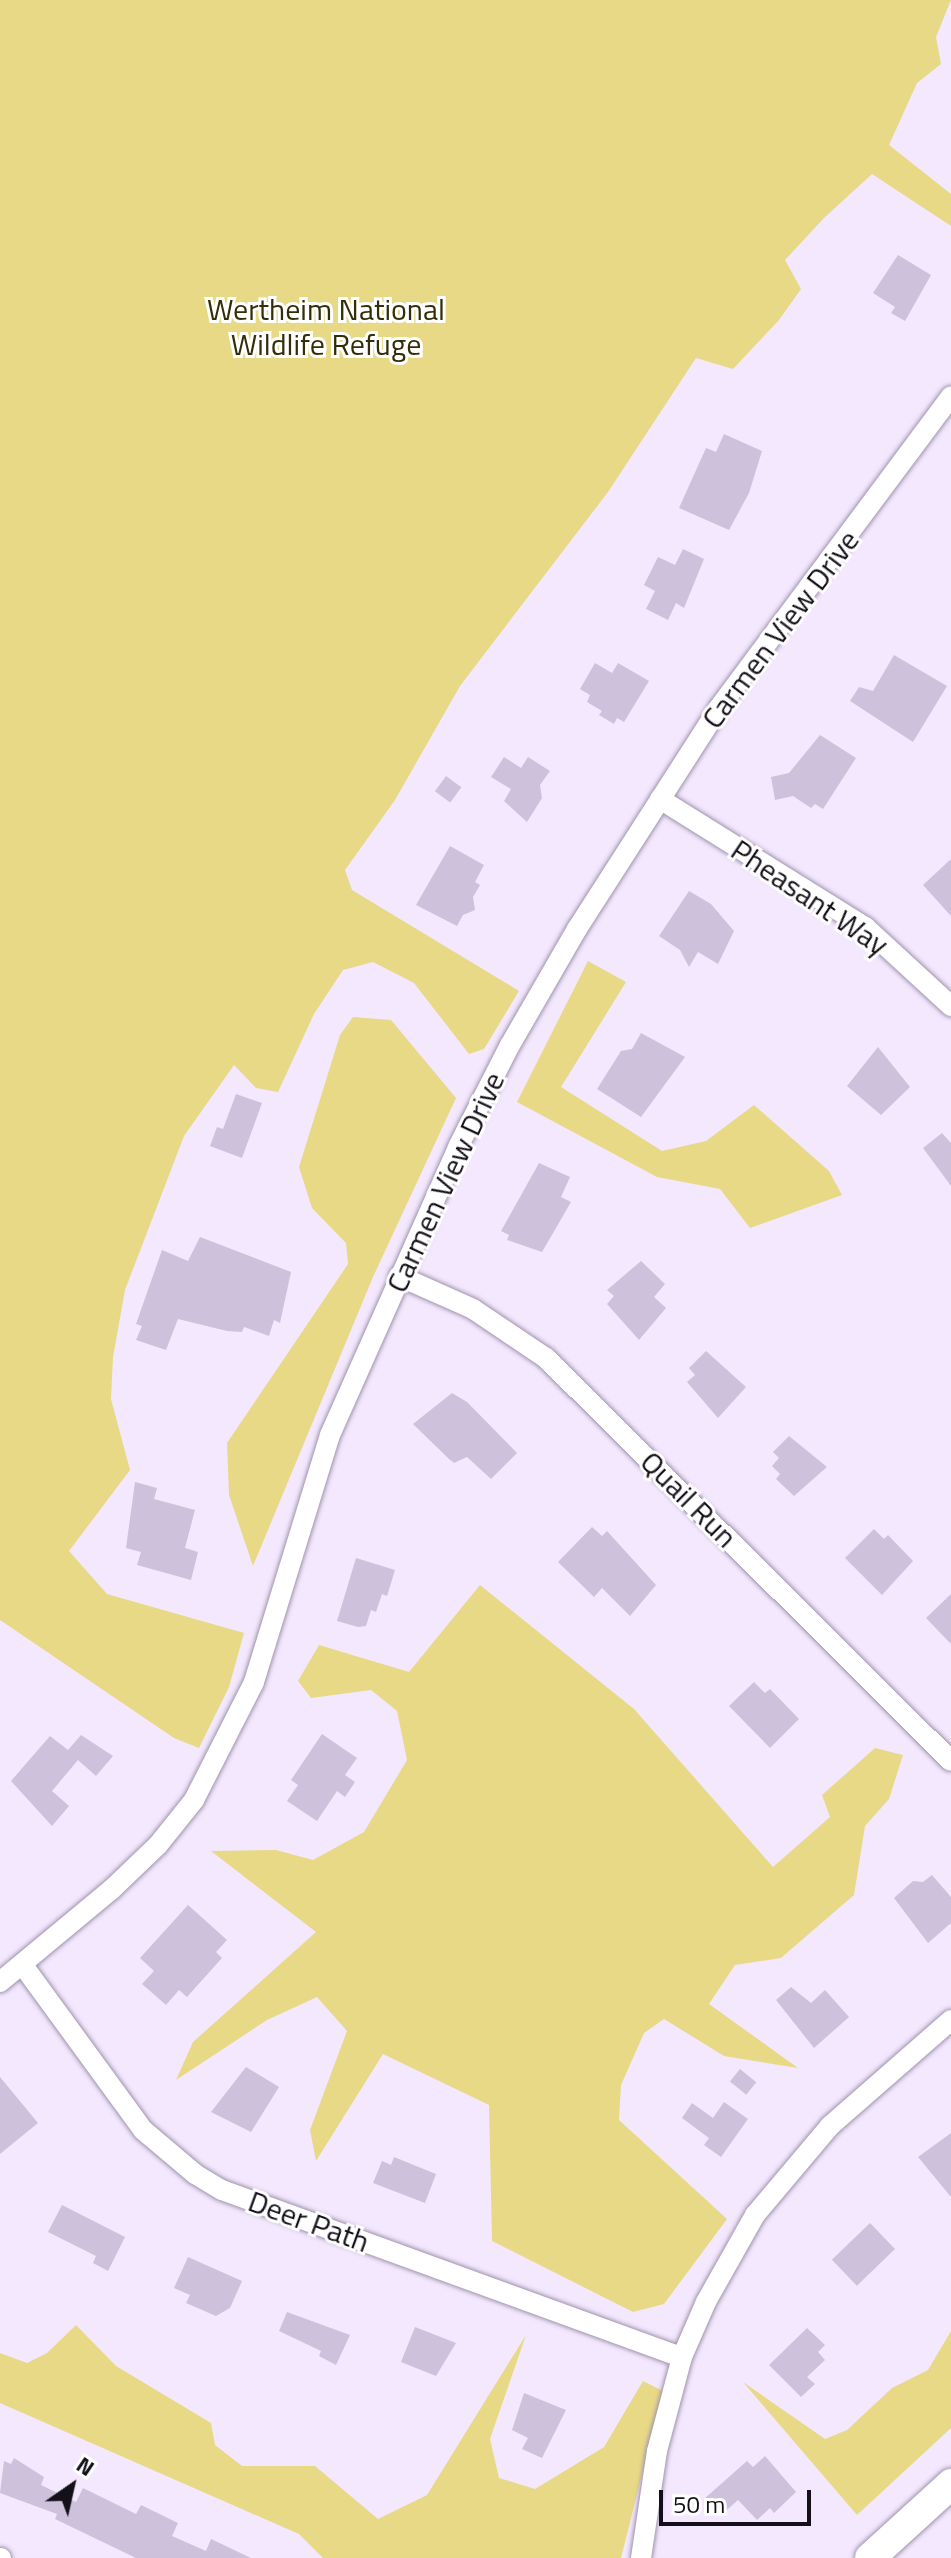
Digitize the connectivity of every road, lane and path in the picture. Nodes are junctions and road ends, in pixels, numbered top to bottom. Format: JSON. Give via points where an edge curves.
{"nodes":[{"id":1,"x":951,"y":396,"type":"edge"},
{"id":2,"x":660,"y":799,"type":"junction"},
{"id":3,"x":951,"y":1006,"type":"edge"},
{"id":4,"x":399,"y":1276,"type":"junction"},
{"id":5,"x":951,"y":1761,"type":"edge"},
{"id":6,"x":22,"y":1964,"type":"junction"},
{"id":7,"x":0,"y":1982,"type":"edge"},
{"id":8,"x":951,"y":2020,"type":"edge"},
{"id":9,"x":682,"y":2357,"type":"junction"},
{"id":10,"x":951,"y":2484,"type":"edge"},
{"id":11,"x":641,"y":2558,"type":"edge"},
{"id":12,"x":870,"y":2558,"type":"edge"}],
"edges":[{"from":1,"to":2,"type":"street","name":"Carmen View Drive","via":[[727,696]]},
{"from":2,"to":3,"type":"street","name":"Pheasant Way","via":[[865,927]]},
{"from":2,"to":4,"type":"street","name":"Carmen View Drive","via":[[510,1045]]},
{"from":4,"to":5,"type":"street","name":"Quail Run","via":[[473,1309],[546,1358]]},
{"from":4,"to":6,"type":"street","name":"Carmen View Drive","via":[[330,1435],[277,1620],[224,1749],[158,1845]]},
{"from":6,"to":7,"type":"street","name":"Carmen View Drive"},
{"from":6,"to":9,"type":"street","name":"Deer Path","via":[[143,2130],[195,2174],[222,2190]]},
{"from":8,"to":9,"type":"street","via":[[830,2126],[785,2175],[755,2215]]},
{"from":9,"to":11,"type":"street","via":[[657,2451]]},
{"from":10,"to":12,"type":"highway"}]}
